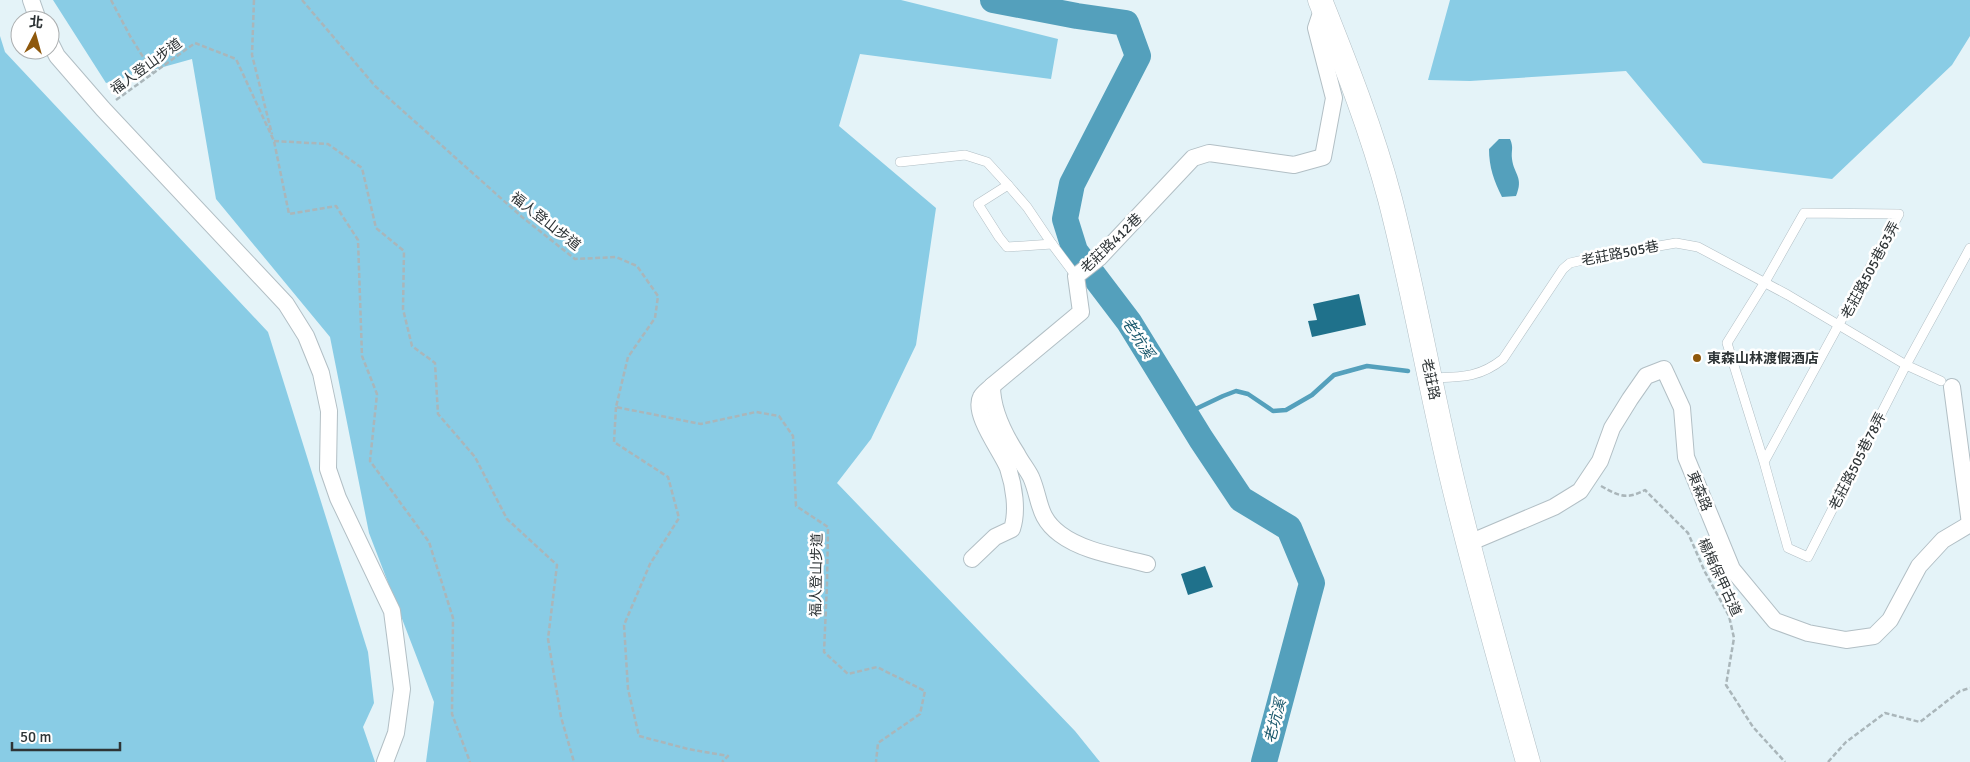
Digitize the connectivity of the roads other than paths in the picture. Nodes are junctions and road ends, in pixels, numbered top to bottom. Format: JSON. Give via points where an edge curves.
{"nodes":[{"id":1,"x":1321,"y":3,"type":"edge"},
{"id":2,"x":60,"y":59,"type":"edge"},
{"id":3,"x":900,"y":162,"type":"dead end"},
{"id":4,"x":1008,"y":185,"type":"junction"},
{"id":5,"x":1052,"y":244,"type":"junction"},
{"id":6,"x":1970,"y":248,"type":"edge"},
{"id":7,"x":1076,"y":276,"type":"junction"},
{"id":8,"x":1765,"y":282,"type":"junction"},
{"id":9,"x":1840,"y":326,"type":"junction"},
{"id":10,"x":1906,"y":365,"type":"junction"},
{"id":11,"x":1431,"y":378,"type":"junction"},
{"id":12,"x":1947,"y":384,"type":"joint"},
{"id":13,"x":992,"y":386,"type":"junction"},
{"id":14,"x":1764,"y":462,"type":"junction"},
{"id":15,"x":1970,"y":524,"type":"edge"},
{"id":16,"x":1469,"y":543,"type":"junction"},
{"id":17,"x":972,"y":559,"type":"dead end"},
{"id":18,"x":1147,"y":564,"type":"dead end"},
{"id":19,"x":385,"y":762,"type":"edge"},
{"id":20,"x":1528,"y":762,"type":"edge"}],
"edges":[{"from":1,"to":7,"type":"street","name":"老莊路412巷","via":[[1316,28],[1334,98],[1323,157],[1294,164],[1209,153],[1193,158],[1099,258]]},
{"from":1,"to":11,"type":"street","name":"老莊路","via":[[1353,82],[1390,198]]},
{"from":2,"to":19,"type":"street","via":[[286,304],[306,336],[321,373],[329,412],[328,469],[338,498],[392,611],[402,690],[396,733]]},
{"from":3,"to":4,"type":"lane","via":[[965,155],[987,162]]},
{"from":4,"to":5,"type":"lane"},
{"from":4,"to":5,"type":"lane","via":[[978,204],[999,237],[1008,246]]},
{"from":5,"to":7,"type":"lane"},
{"from":6,"to":10,"type":"lane","name":"老莊路505巷78弄"},
{"from":7,"to":13,"type":"street","name":"老莊路412巷","via":[[1081,312]]},
{"from":8,"to":9,"type":"lane","name":"老莊路505巷"},
{"from":8,"to":9,"type":"lane","name":"老莊路505巷63弄","via":[[1804,213],[1899,214]]},
{"from":8,"to":11,"type":"lane","name":"老莊路505巷","via":[[1698,247],[1676,243],[1570,263],[1503,359],[1490,369],[1465,377]]},
{"from":8,"to":14,"type":"lane","via":[[1726,343]]},
{"from":9,"to":10,"type":"lane","name":"老莊路505巷"},
{"from":9,"to":14,"type":"lane","name":"老莊路505巷63弄"},
{"from":10,"to":12,"type":"lane","name":"老莊路505巷"},
{"from":10,"to":14,"type":"lane","name":"老莊路505巷78弄","via":[[1808,557],[1788,548]]},
{"from":11,"to":16,"type":"street","name":"老莊路"},
{"from":12,"to":15,"type":"street"},
{"from":13,"to":17,"type":"street","name":"老莊路412巷","via":[[981,398],[982,418],[1009,470],[1015,520],[1012,529],[995,537]]},
{"from":13,"to":18,"type":"street","via":[[998,416],[1031,477],[1043,516],[1061,534],[1081,544]]},
{"from":15,"to":16,"type":"street","name":"東森路","via":[[1943,540],[1919,566],[1890,620],[1874,636],[1846,640],[1808,633],[1775,621],[1732,569],[1686,457],[1682,408],[1664,369],[1646,376],[1630,399],[1612,428],[1600,461],[1580,491],[1554,507]]},
{"from":16,"to":20,"type":"street","name":"老莊路"}]}
